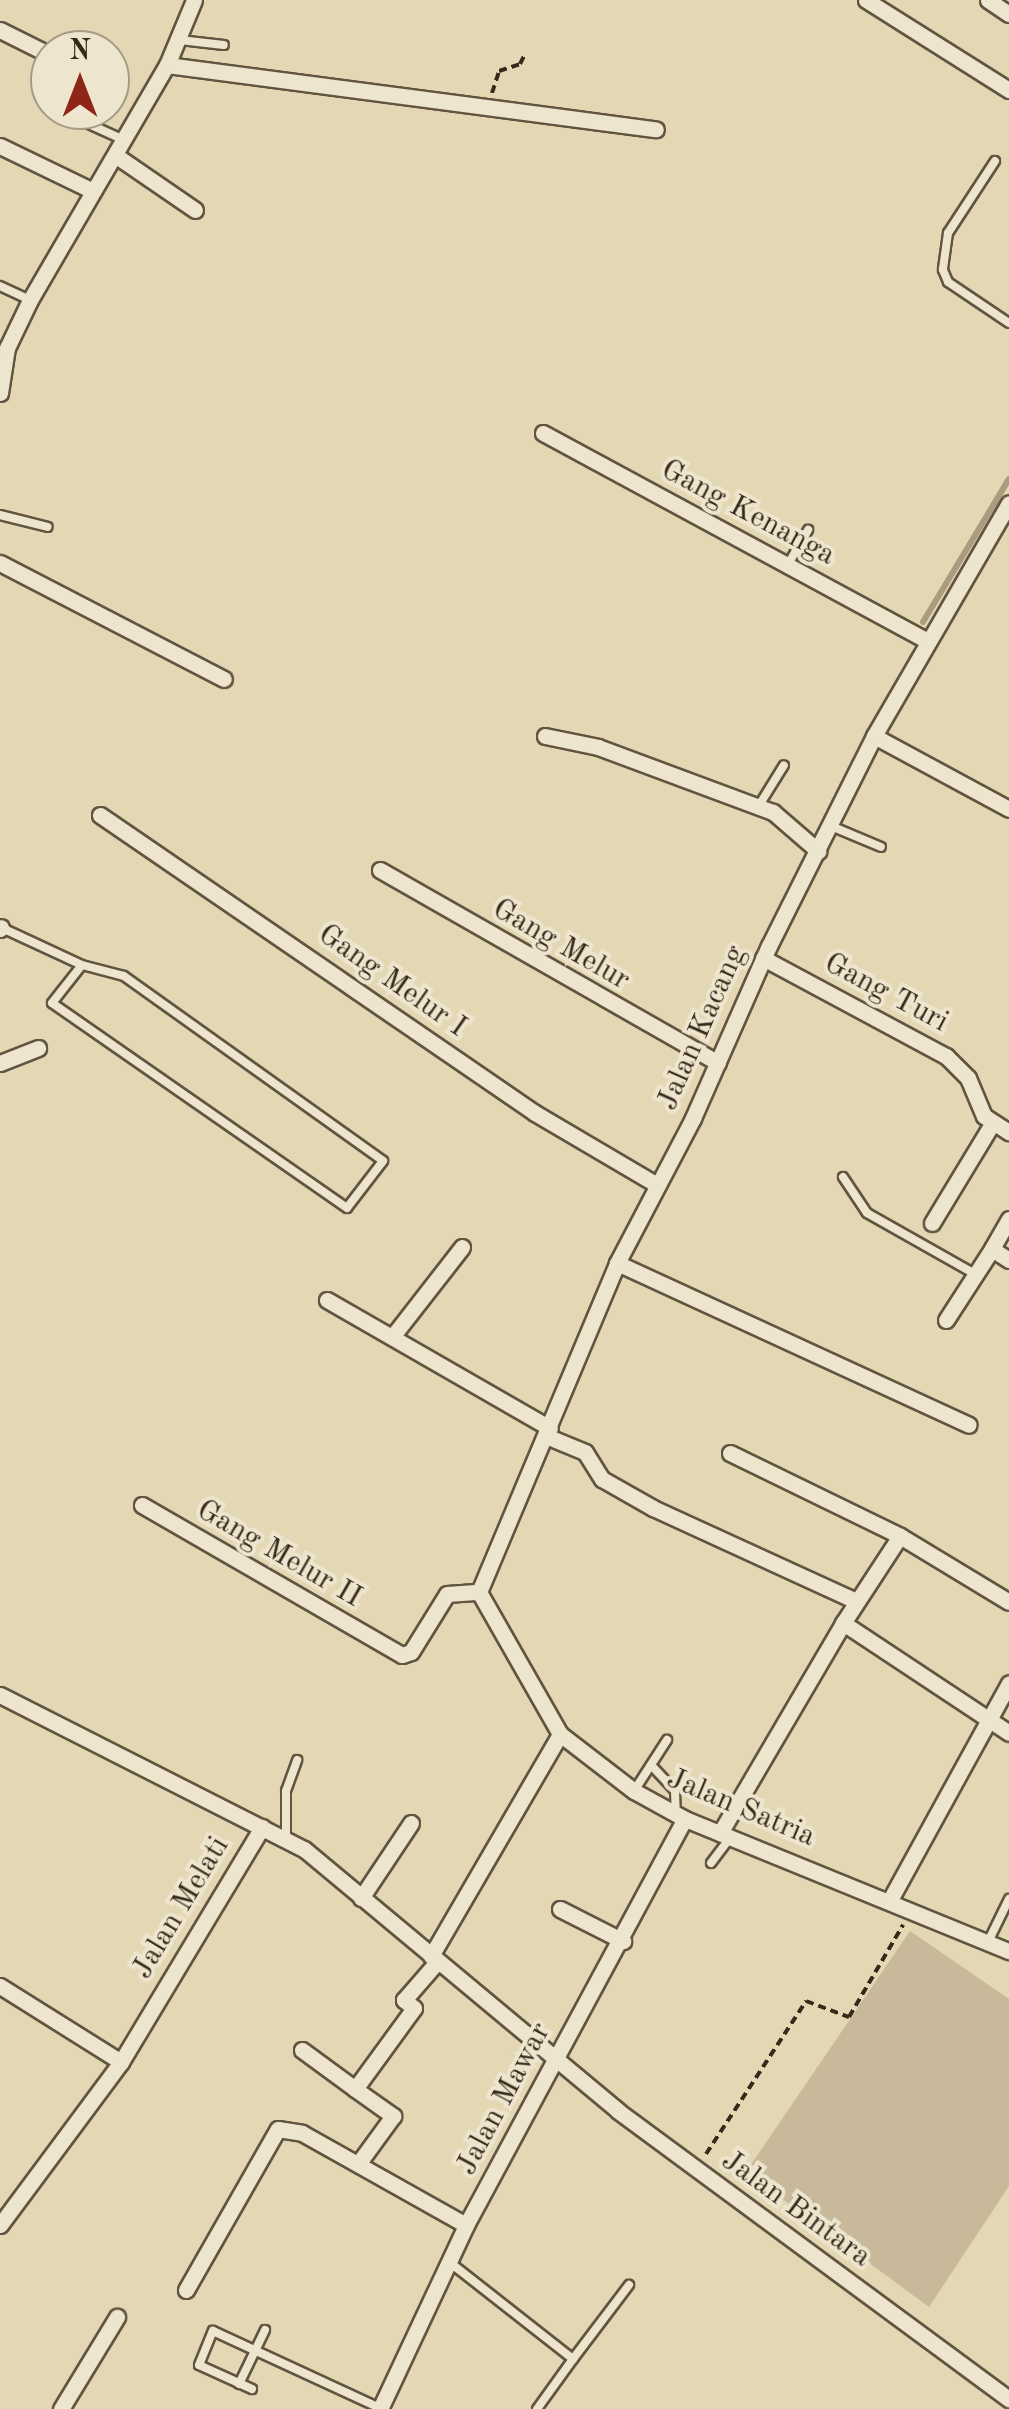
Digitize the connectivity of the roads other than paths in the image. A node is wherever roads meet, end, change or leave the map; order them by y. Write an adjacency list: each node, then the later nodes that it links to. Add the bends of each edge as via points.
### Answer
1 (194, 0): 6 (street)
2 (866, 0): 10 (street)
3 (988, 0): 4 (street)
4 (1009, 14)
5 (2, 35): 8 (street)
6 (180, 40): 7 (lane); 9 (street)
7 (224, 45)
8 (30, 47)
9 (167, 66): 11 (street); 13 (street)
10 (1009, 90)
11 (656, 129)
12 (102, 130): 13 (lane)
13 (124, 140): 15 (street)
14 (0, 146): 17 (street)
15 (115, 155): 17 (street); 18 (street)
16 (995, 161): 21 (lane, via 948,232 943,270 948,282)
17 (91, 190): 20 (street)
18 (195, 210)
19 (0, 286): 20 (lane)
20 (30, 300): 22 (street)
21 (1009, 323)
22 (4, 350): 23 (street)
23 (0, 393)
24 (543, 434): 31 (street, Gang Kenanga)
25 (1009, 503): 29 (street, Jalan Kacang)
26 (0, 514): 27 (lane)
27 (48, 527)
28 (808, 530): 31 (lane)
29 (1002, 532): 32 (street, Jalan Kacang)
30 (0, 563): 33 (street)
31 (787, 566): 32 (street, Gang Kenanga)
32 (927, 642): 35 (street, Jalan Kacang)
33 (224, 679)
34 (546, 736): 37 (street, via 598,747)
35 (874, 736): 38 (street); 40 (street, Jalan Kacang)
36 (784, 765): 37 (lane)
37 (758, 807): 42 (street, via 786,820)
38 (1009, 809)
39 (100, 814): 53 (street, Gang Melur I, via 535,1113)
40 (830, 826): 41 (lane); 42 (street, Jalan Kacang)
41 (881, 847)
42 (818, 852): 45 (street, Jalan Kacang)
43 (380, 870): 48 (street, Gang Melur)
44 (0, 928): 46 (lane)
45 (763, 958): 48 (street, Jalan Kacang); 50 (street, Gang Turi, via 946,1056 960,1067)
46 (82, 965): 46 (lane, via 124,976 383,1160 348,1208 52,1002)
47 (38, 1048): 49 (street)
48 (718, 1062): 53 (street, Jalan Kacang)
49 (0, 1063)
50 (992, 1124): 51 (street); 55 (street)
51 (1009, 1132)
52 (844, 1177): 60 (lane, via 867,1213)
53 (657, 1185): 59 (street, Jalan Kacang)
54 (1009, 1219): 57 (street)
55 (932, 1223)
56 (462, 1247): 63 (street)
57 (992, 1249): 58 (street); 60 (street)
58 (1009, 1260)
59 (617, 1263): 64 (street); 65 (street, Jalan Kacang)
60 (975, 1274): 62 (street)
61 (327, 1300): 63 (street)
62 (946, 1320)
63 (392, 1337): 65 (street)
64 (969, 1425)
65 (548, 1432): 69 (street, Jalan Kacang); 71 (street, via 585,1452 602,1479 653,1508)
66 (730, 1453): 68 (street)
67 (142, 1505): 69 (street, Gang Melur II, via 390,1650 411,1652 448,1594)
68 (900, 1536): 70 (street); 71 (street)
69 (479, 1592): 76 (street, Jalan Satria)
70 (1007, 1595)
71 (856, 1600): 72 (street)
72 (844, 1623): 75 (street); 85 (street)
73 (1009, 1683): 75 (street)
74 (0, 1695): 84 (street)
75 (988, 1718): 77 (street); 89 (street)
76 (560, 1734): 81 (street, Jalan Satria); 95 (street)
77 (1009, 1734)
78 (667, 1740): 80 (lane)
79 (297, 1760): 86 (lane, via 286,1791)
80 (652, 1765): 81 (lane); 82 (lane, via 676,1791)
81 (634, 1791): 82 (street, Jalan Satria)
82 (681, 1817): 85 (street, Jalan Satria); 92 (street, Jalan Mawar)
83 (411, 1823): 88 (street)
84 (262, 1826): 86 (street, Jalan Melati); 99 (street, Jalan Melati)
85 (725, 1835): 87 (lane); 89 (street, Jalan Satria)
86 (286, 1839): 88 (street, Jalan Melati)
87 (710, 1863)
88 (361, 1898): 95 (street, Jalan Melati)
89 (891, 1898): 93 (street, Jalan Satria)
90 (1009, 1899): 93 (lane)
91 (560, 1908): 92 (street)
92 (623, 1941): 98 (street, Jalan Mawar)
93 (988, 1942): 94 (street, Jalan Satria)
94 (1009, 1951)
95 (434, 1959): 98 (street, Jalan Melati); 100 (street, via 404,2000 414,2008)
96 (0, 1986): 99 (street)
97 (302, 2050): 100 (street)
98 (557, 2056): 103 (street, Jalan Mawar); 113 (street, Jalan Bintara, via 696,2172)
99 (121, 2062): 102 (street, Jalan Melati)
100 (355, 2089): 101 (street, via 393,2116)
101 (358, 2164): 103 (street); 106 (street, via 302,2133 278,2129)
102 (2, 2220)
103 (466, 2225): 104 (street, Jalan Mawar)
104 (448, 2262): 110 (lane); 114 (street, Jalan Mawar)
105 (629, 2285): 110 (lane)
106 (186, 2290)
107 (117, 2317): 115 (street)
108 (265, 2330): 109 (lane)
109 (256, 2351): 111 (lane); 111 (lane, via 213,2331 199,2366); 114 (lane)
110 (573, 2358): 116 (lane)
111 (239, 2384): 112 (lane)
112 (252, 2390)
113 (1009, 2399)
114 (380, 2408)
115 (62, 2409)
116 (537, 2409)

